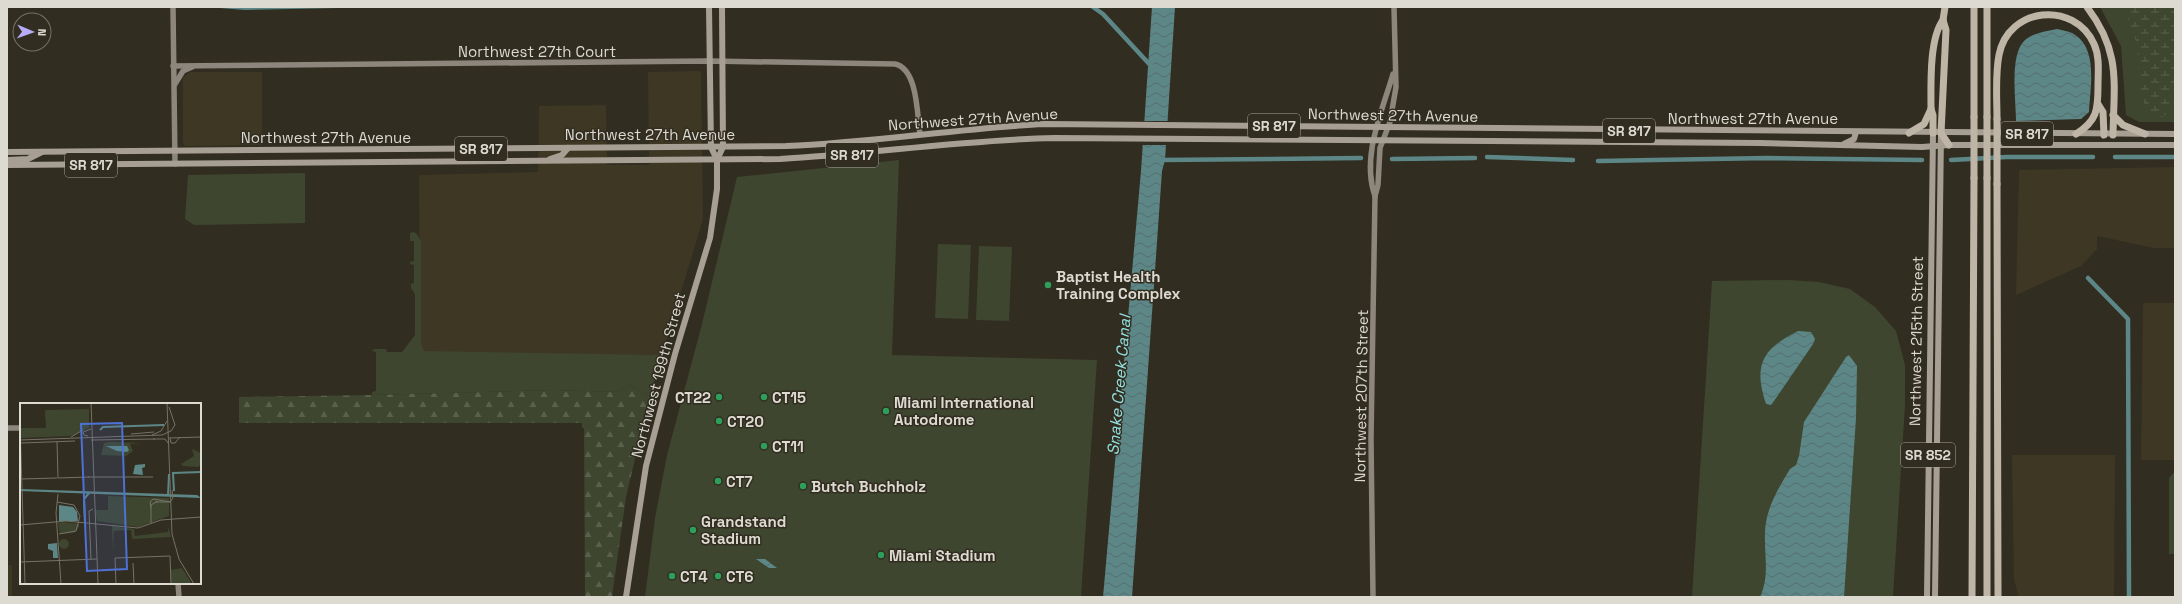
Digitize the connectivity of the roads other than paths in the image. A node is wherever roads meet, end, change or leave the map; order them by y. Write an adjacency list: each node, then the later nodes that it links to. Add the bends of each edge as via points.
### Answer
1 (173, 7): 13 (street)
2 (709, 7): 10 (main road, Northwest 199th Street)
3 (722, 7): 11 (main road, Northwest 199th Street)
4 (1394, 7): 14 (street, Northwest 207th Street)
5 (1945, 7): 9 (highway)
6 (1974, 7): 70 (highway, bridge)
7 (1987, 7): 71 (highway, bridge)
8 (2086, 7): 18 (highway, via 2102,30 2111,50)
9 (1943, 20): 17 (highway, via 1937,29); 27 (highway, via 1946,30)
10 (709, 62): 11 (street, Northwest 27th Court); 12 (street, Northwest 27th Court); 47 (main road, Northwest 199th Street)
11 (722, 62): 28 (street, Northwest 27th Court, via 900,65 907,70 913,82); 48 (main road, Northwest 199th Street)
12 (200, 65): 13 (street, Northwest 27th Court); 15 (street, via 183,71)
13 (174, 66): 15 (street)
14 (1394, 71): 20 (street, Northwest 207th Street); 21 (street, Northwest 207th Street, via 1394,98)
15 (174, 86): 50 (street)
16 (2098, 104): 29 (highway, via 2092,122); 32 (highway, via 2103,112); 72 (highway, bridge, via 2098,60 2090,38 2080,25 2069,18 2041,14 2014,26 2005,39 1997,68)
17 (1931, 109): 26 (highway, via 1923,125); 27 (highway)
18 (2114, 116): 30 (highway, via 2123,125); 33 (highway)
19 (986, 127): 20 (main road, Northwest 27th Avenue / SR 817, via 1045,124); 28 (main road, Northwest 27th Avenue / SR 817); 34 (main road)
20 (1378, 128): 21 (main road, Northwest 27th Avenue / SR 817); 35 (street, Northwest 207th Street)
21 (1387, 128): 22 (main road, Northwest 27th Avenue / SR 817); 36 (street, Northwest 207th Street)
22 (1480, 130): 23 (main road, Northwest 27th Avenue / SR 817); 37 (main road)
23 (1748, 131): 24 (main road, Northwest 27th Avenue / SR 817); 39 (main road)
24 (1772, 131): 25 (main road, Northwest 27th Avenue / SR 817); 39 (main road)
25 (1856, 132): 26 (main road, Northwest 27th Avenue / SR 817); 43 (main road, via 1850,142)
26 (1909, 133): 27 (main road, Northwest 27th Avenue / SR 817)
27 (1937, 133): 29 (main road, SR 817); 40 (main road, Northwest 215th Street / SR 852); 41 (highway); 44 (main road, Northwest 215th Street / SR 852)
28 (920, 134): 38 (main road, Northwest 27th Avenue / SR 817)
29 (2076, 134): 32 (main road, SR 817)
30 (2146, 134): 31 (main road, SR 817); 33 (main road, SR 817)
31 (2175, 134)
32 (2104, 135): 33 (main road, SR 817); 45 (main road)
33 (2113, 135): 46 (main road)
34 (986, 141): 35 (main road, Northwest 27th Avenue / SR 817, via 1047,138); 53 (main road, Northwest 27th Avenue / SR 817)
35 (1374, 141): 36 (main road, Northwest 27th Avenue / SR 817); 59 (street, Northwest 207th Street, via 1371,148 1371,184)
36 (1383, 141): 37 (main road, Northwest 27th Avenue / SR 817); 59 (street, Northwest 207th Street)
37 (1480, 141): 39 (main road, Northwest 27th Avenue / SR 817)
38 (852, 142): 48 (main road, Northwest 27th Avenue / SR 817); 53 (main road)
39 (1760, 143): 43 (main road, Northwest 27th Avenue / SR 817)
40 (1940, 145): 41 (main road, SR 817); 44 (main road, Northwest 27th Avenue / SR 817); 61 (main road, Northwest 215th Street / SR 852)
41 (1949, 145): 45 (main road, SR 817)
42 (2175, 145): 46 (main road, SR 817)
43 (1839, 146): 44 (main road, Northwest 27th Avenue / SR 817)
44 (1932, 146): 60 (main road, Northwest 215th Street / SR 852)
45 (2105, 146): 46 (main road, SR 817)
46 (2112, 146)
47 (711, 147): 48 (main road, Northwest 27th Avenue / SR 817); 49 (main road, Northwest 27th Avenue / SR 817); 55 (main road, Northwest 199th Street)
48 (723, 147): 55 (main road, Northwest 199th Street)
49 (568, 148): 50 (main road, Northwest 27th Avenue / SR 817); 56 (main road, via 562,155)
50 (174, 151): 52 (main road, Northwest 27th Avenue / SR 817); 57 (street)
51 (7, 152): 52 (main road, Northwest 27th Avenue / SR 817)
52 (42, 152): 54 (main road, via 28,159)
53 (853, 155): 55 (main road, Northwest 27th Avenue / SR 817)
54 (7, 160)
55 (717, 160): 56 (main road, Northwest 27th Avenue / SR 817); 66 (main road, Northwest 199th Street, via 710,238 675,354 646,466)
56 (545, 161): 57 (main road, Northwest 27th Avenue / SR 817)
57 (175, 164): 58 (main road, Northwest 27th Avenue / SR 817)
58 (7, 165)
59 (1375, 196): 67 (street, Northwest 207th Street, via 1371,439)
60 (1930, 313): 61 (main road); 68 (main road, Northwest 215th Street / SR 852)
61 (1938, 313): 69 (main road, Northwest 215th Street / SR 852)
62 (7, 428): 63 (street)
63 (20, 428)
64 (178, 584): 65 (street)
65 (179, 597)
66 (626, 597)
67 (1373, 597)
68 (1926, 597)
69 (1935, 597)
70 (1972, 597)
71 (1987, 597)
72 (1998, 597)

